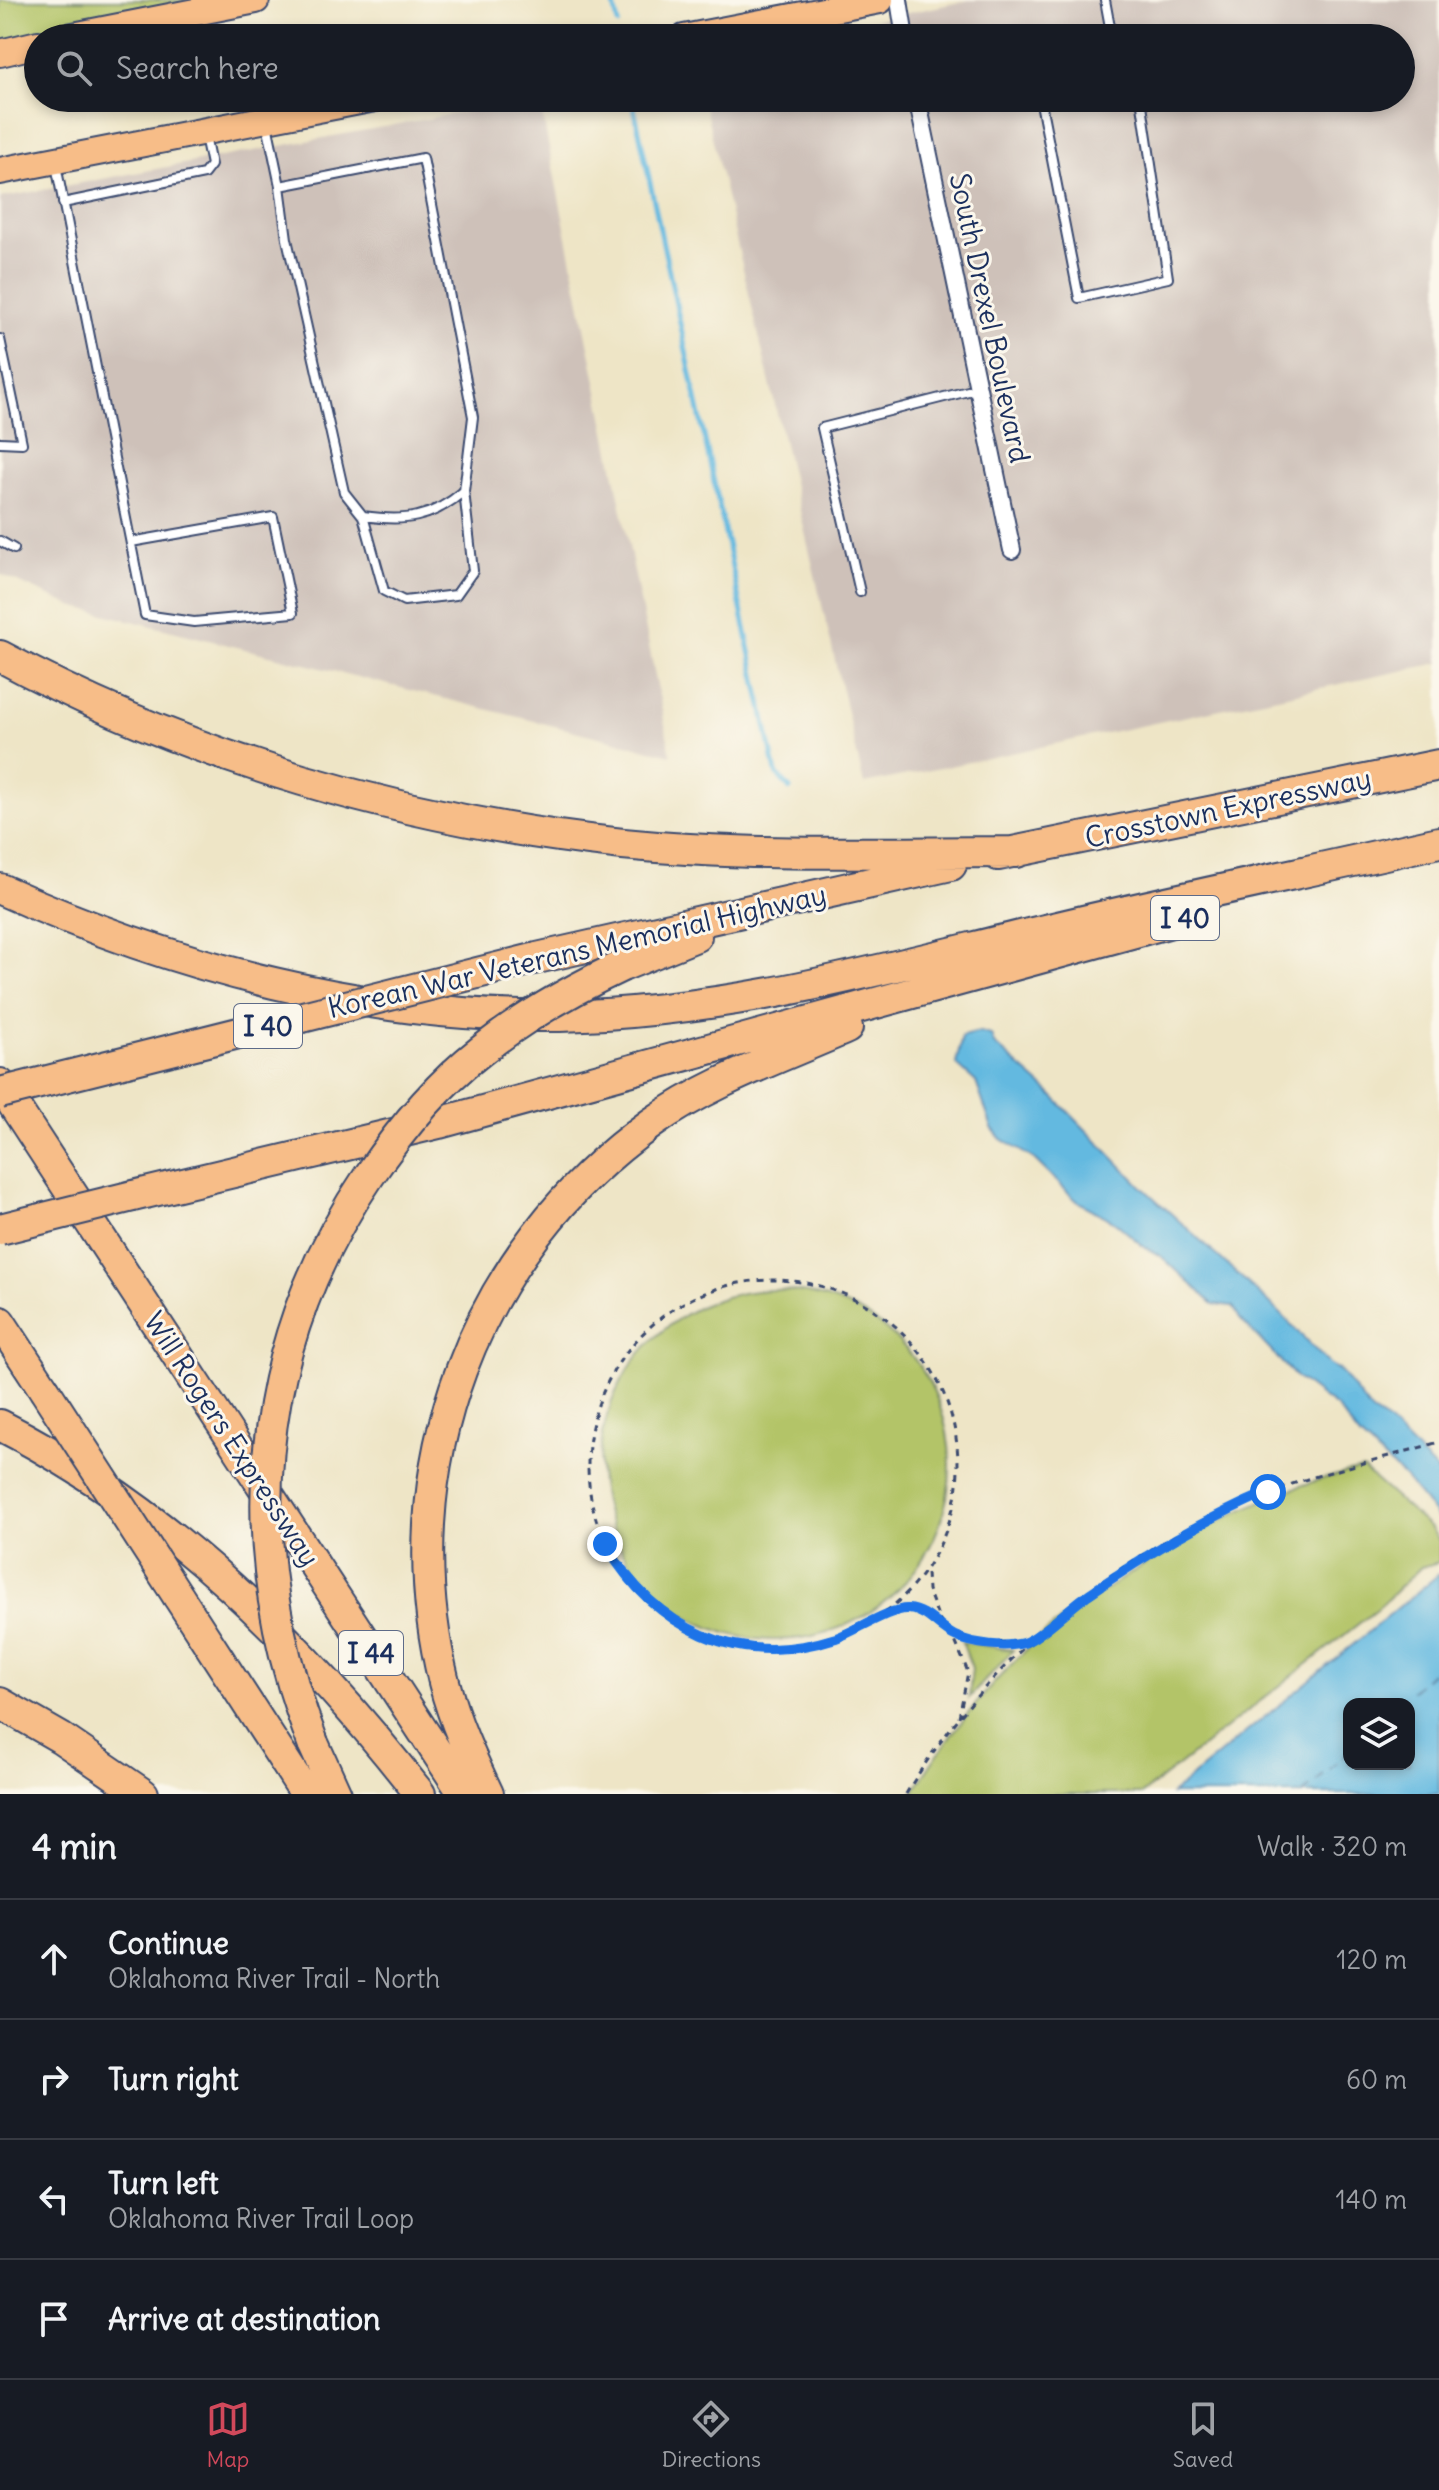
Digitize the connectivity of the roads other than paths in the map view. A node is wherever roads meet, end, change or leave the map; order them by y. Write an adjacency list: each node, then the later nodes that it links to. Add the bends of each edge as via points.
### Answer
1 (256, 0): 5 (main road)
2 (880, 0): 6 (main road)
3 (899, 0): 7 (street)
4 (1105, 0): 8 (lane)
5 (134, 24)
6 (805, 24)
7 (903, 24)
8 (1109, 24)
9 (24, 47): 10 (main road)
10 (0, 53)
11 (302, 112): 15 (main road)
12 (920, 112): 22 (street, South Drexel Boulevard)
13 (1043, 112): 14 (lane, via 1079,298 1168,278)
14 (1143, 112)
15 (266, 119): 16 (main road); 19 (lane)
16 (204, 131): 17 (main road); 20 (lane, via 211,165 204,174)
17 (55, 160): 18 (main road); 20 (lane)
18 (0, 171)
19 (280, 186): 24 (lane, via 423,158 473,417); 25 (lane, via 344,492)
20 (63, 203): 27 (lane)
21 (0, 339): 23 (lane, via 22,443)
22 (980, 388): 29 (street, South Drexel Boulevard); 30 (lane, via 822,428)
23 (0, 442)
24 (464, 491): 25 (lane, via 441,511 392,520); 25 (lane, via 473,571 456,595 404,601 384,591)
25 (363, 516)
26 (0, 541): 28 (lane)
27 (131, 542): 27 (lane, via 145,615 194,622 293,613 273,517)
28 (14, 549)
29 (1012, 550)
30 (860, 592)
31 (0, 656): 35 (highway, via 73,693 226,754 309,782 454,818 576,838 702,850)
32 (1439, 765): 35 (highway, Crosstown Expressway / I 40)
33 (1439, 842): 36 (highway, via 793,991 707,1005 559,1016 403,1005 270,981 126,940)
34 (1439, 850): 38 (highway, I 40)
35 (1017, 852): 37 (highway, Korean War Veterans Memorial Highway / I 40)
36 (0, 889)
37 (787, 900): 40 (highway, Korean War Veterans Memorial Highway / I 40, bridge); 47 (highway, bridge, via 622,966 556,1000 481,1051 393,1141 337,1225 296,1319 279,1378 269,1437 265,1517 280,1642)
38 (932, 990): 41 (highway, I 40, bridge, via 426,1126); 50 (highway, via 727,1080 652,1122 557,1207 484,1312 440,1433 428,1558 444,1684)
39 (0, 1084): 49 (highway, Will Rogers Expressway / I 44)
40 (0, 1093)
41 (0, 1229)
42 (0, 1322): 46 (highway, bridge)
43 (0, 1425): 48 (highway, via 137,1512 246,1598 332,1685)
44 (0, 1703): 45 (highway)
45 (143, 1794)
46 (306, 1794)
47 (336, 1794)
48 (420, 1794)
49 (464, 1794)
50 (488, 1794)

